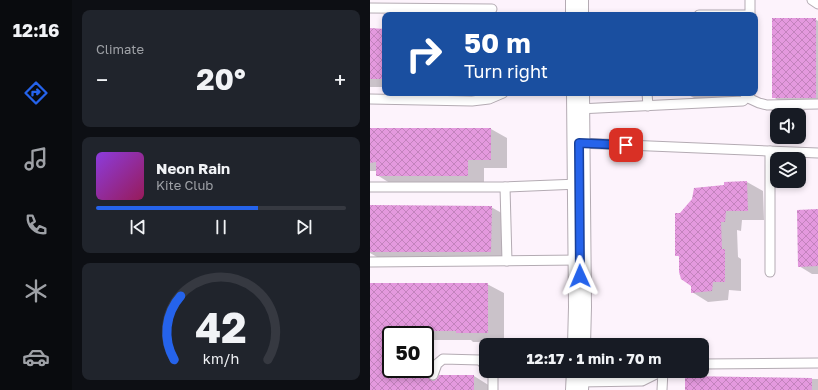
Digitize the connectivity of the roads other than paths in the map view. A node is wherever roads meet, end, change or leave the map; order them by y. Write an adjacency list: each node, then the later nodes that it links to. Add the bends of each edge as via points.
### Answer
1 (577, 0): 7 (main road)
2 (750, 0): 8 (lane)
3 (812, 0): 4 (lane)
4 (818, 4)
5 (370, 8): 6 (lane)
6 (492, 9)
7 (577, 12)
8 (750, 12)
9 (496, 96): 13 (lane, via 472,101)
10 (647, 96): 16 (lane)
11 (747, 96): 16 (lane, via 743,101)
12 (749, 96): 15 (lane, via 767,105)
13 (370, 99)
14 (578, 101): 16 (lane); 17 (main road)
15 (818, 104)
16 (648, 106)
17 (579, 143): 18 (lane); 20 (main road)
18 (770, 151): 19 (lane); 26 (lane)
19 (818, 153)
20 (579, 184): 22 (lane); 23 (main road)
21 (370, 187): 22 (lane)
22 (505, 187): 24 (lane)
23 (580, 260): 24 (lane); 27 (main road)
24 (507, 261): 25 (lane)
25 (370, 262)
26 (770, 272)
27 (579, 338)
28 (479, 360): 31 (lane, via 443,359 437,364)
29 (818, 363): 30 (lane)
30 (709, 364)
31 (434, 372)
32 (493, 378): 36 (lane)
33 (648, 378): 35 (lane, via 642,381)
34 (663, 378): 37 (lane)
35 (578, 381)
36 (493, 390)
37 (662, 390)

